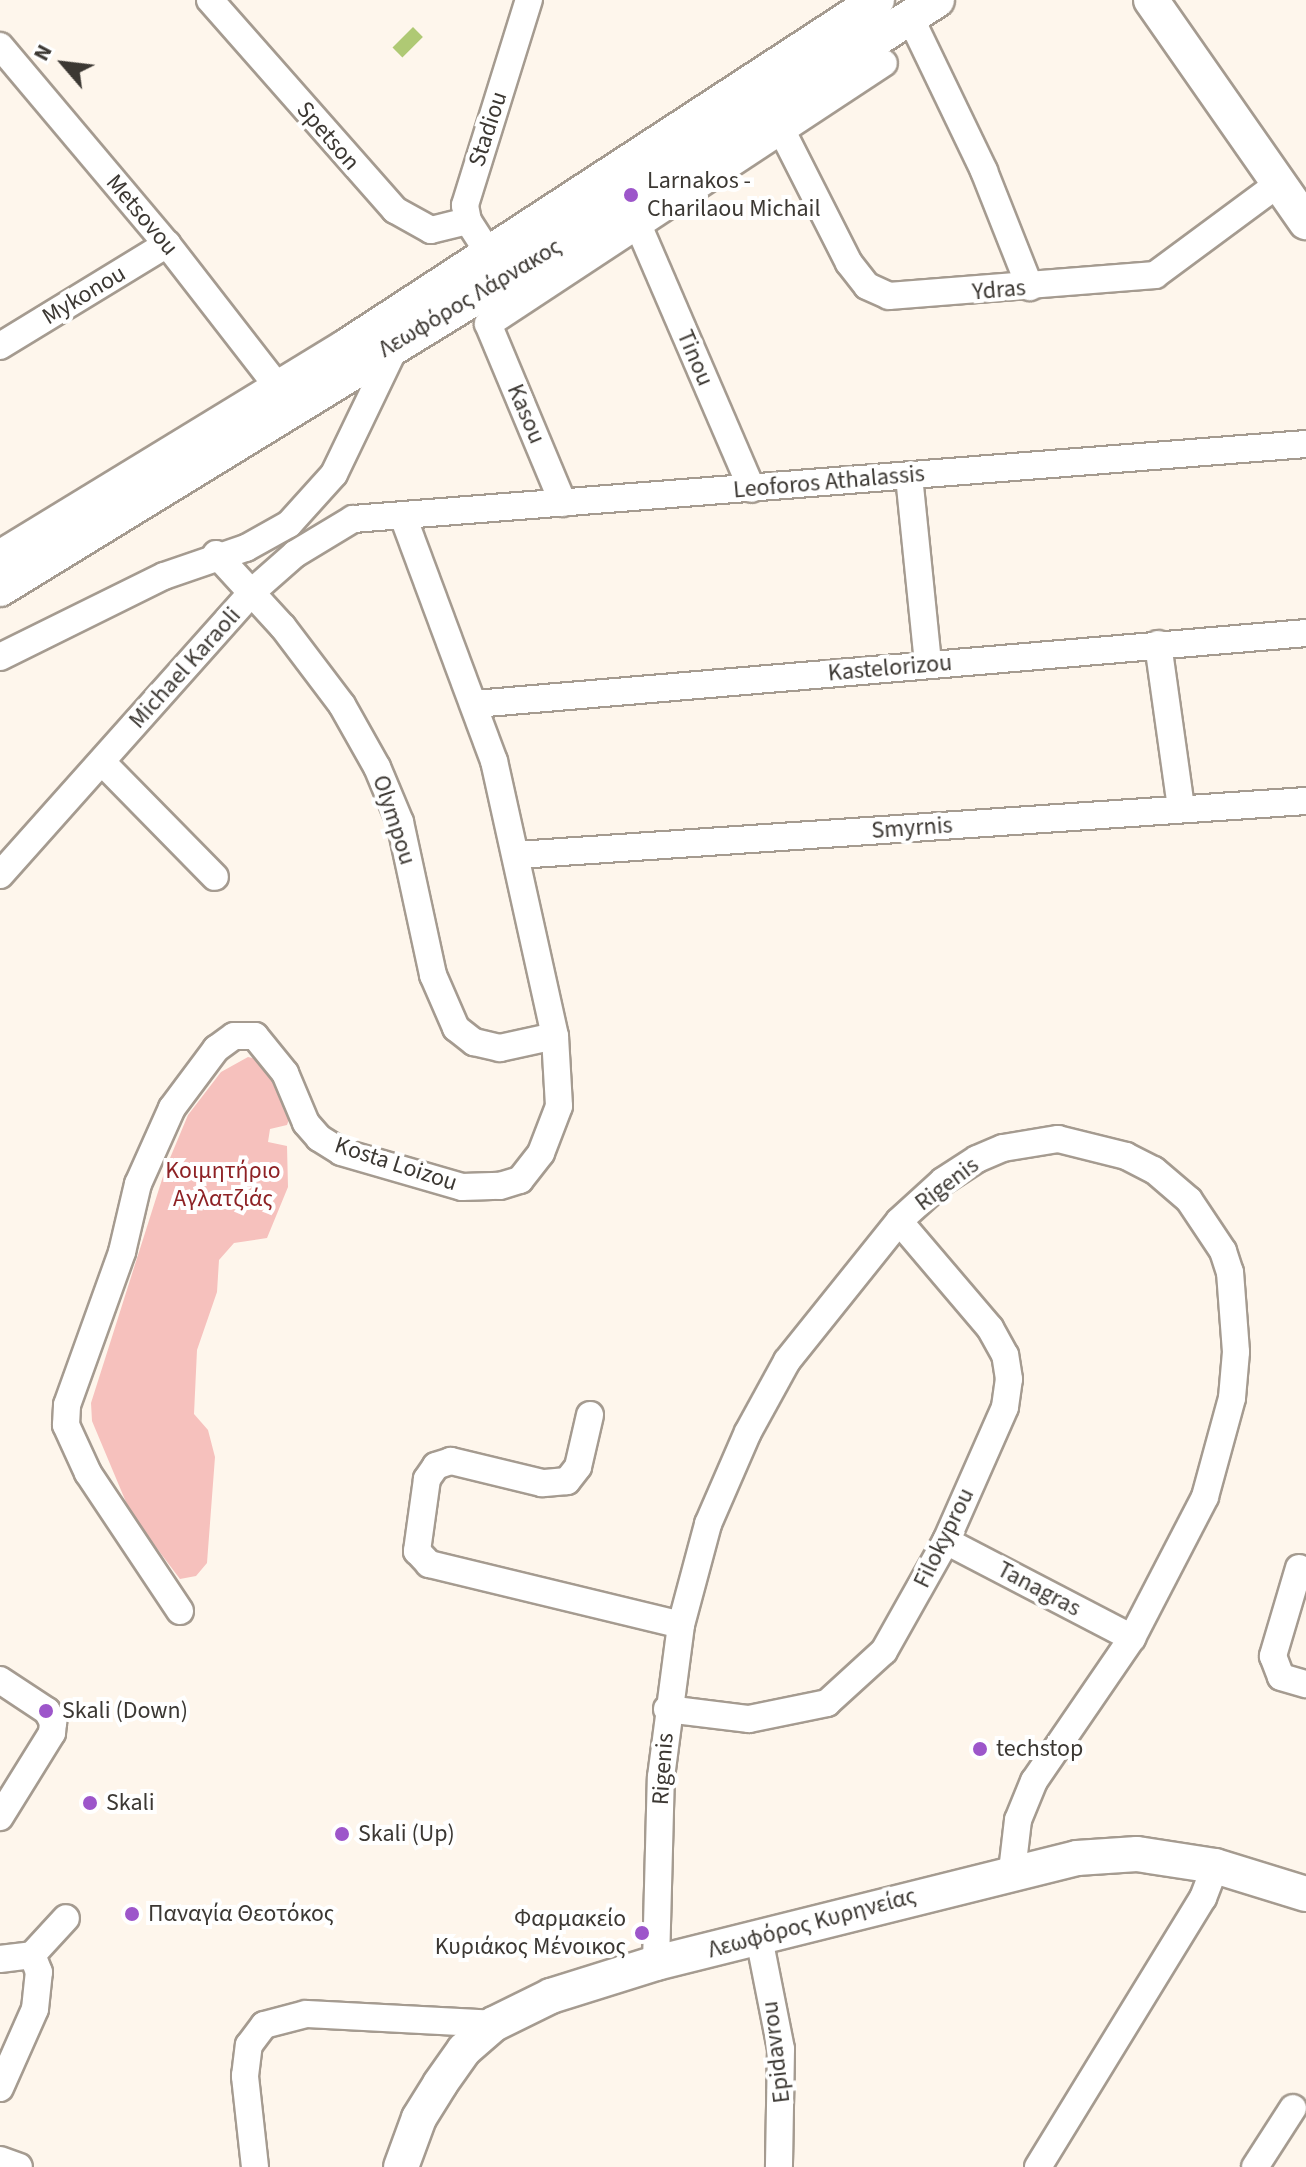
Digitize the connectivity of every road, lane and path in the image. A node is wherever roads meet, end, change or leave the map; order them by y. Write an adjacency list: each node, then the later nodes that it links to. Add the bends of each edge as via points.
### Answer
1 (210, 0): 10 (street, Spetson, via 395,210 431,230)
2 (529, 0): 10 (street, Stadiou, via 468,194)
3 (877, 0): 14 (main road, Λεωφόρος Λάρνακος)
4 (1151, 0): 9 (main road)
5 (924, 9): 15 (street); 16 (main road, Λεωφόρος Λάρνακος)
6 (0, 46): 13 (street, Metsovou)
7 (884, 63): 8 (street)
8 (783, 133): 12 (street); 15 (street, Ydras, via 849,263 877,292 904,297)
9 (1278, 184): 11 (main road); 15 (street, Ydras, via 1155,275)
10 (468, 221): 14 (street)
11 (1306, 222)
12 (639, 227): 22 (street, Tinou); 23 (street, Kasou, via 488,324)
13 (167, 244): 17 (street, Mykonou); 18 (street, Metsovou)
14 (490, 255): 18 (main road, Λεωφόρος Λάρνακος)
15 (1030, 287)
16 (398, 341): 20 (street); 28 (main road, Λεωφόρος Λάρνακος)
17 (1, 343)
18 (278, 387): 27 (main road, Λεωφόρος Λάρνακος)
19 (1306, 444): 21 (street, Leoforos Athalassis)
20 (334, 474): 25 (street, via 338,498); 26 (street, via 289,524 246,548)
21 (909, 476): 22 (street, Leoforos Athalassis); 33 (street)
22 (752, 489): 23 (street, Leoforos Athalassis)
23 (563, 503): 24 (street, Leoforos Athalassis)
24 (403, 516): 25 (street, Leoforos Athalassis); 34 (street, Kosta Loizou)
25 (353, 519): 29 (street, Michael Karaoli, via 304,547)
26 (216, 554): 29 (street, Olympou); 32 (street)
27 (0, 558)
28 (0, 589)
29 (253, 591): 35 (street, Michael Karaoli); 41 (street, Olympou, via 342,705 390,794 433,975 456,1028 474,1042 500,1048)
30 (1306, 633): 31 (street, Kastelorizou)
31 (1158, 644): 33 (street, Kastelorizou); 37 (street)
32 (0, 657)
33 (928, 664): 34 (street, Kastelorizou)
34 (475, 704): 38 (street, Kosta Loizou)
35 (102, 762): 39 (street, Michael Karaoli); 40 (street)
36 (1306, 801): 37 (street, Smyrnis)
37 (1181, 808): 38 (street, Smyrnis)
38 (518, 855): 41 (street, Kosta Loizou)
39 (0, 875)
40 (215, 877)
41 (555, 1036): 46 (street, Kosta Loizou, via 561,1081 552,1129 531,1169 500,1186 462,1187 341,1152 306,1123 285,1073 255,1036 234,1036 216,1049 172,1108 147,1159 122,1252 67,1405 66,1425 88,1473)
42 (899, 1221): 44 (street, Filokyprou, via 990,1328 1005,1355 1009,1379 1005,1407); 47 (street, Rigenis, via 787,1361 748,1432 708,1524); 48 (street, Rigenis, via 977,1159 1003,1148 1058,1139 1106,1147 1154,1170 1189,1200 1223,1251 1233,1291 1236,1352 1220,1454 1205,1497)
43 (590, 1415): 47 (street, via 578,1467 567,1481 542,1483 451,1461 436,1466 427,1479 417,1551 429,1564)
44 (946, 1541): 48 (street, Tanagras); 51 (street, Filokyprou, via 884,1651 827,1703 749,1719)
45 (1299, 1568): 50 (street, via 1273,1656 1281,1677)
46 (180, 1611)
47 (681, 1625): 51 (street, Rigenis)
48 (1132, 1638): 54 (street, Rigenis, via 1034,1781 1018,1820)
49 (0, 1680): 52 (street, via 47,1711 53,1722 48,1741)
50 (1306, 1684)
51 (667, 1709): 60 (street, Rigenis)
52 (0, 1817)
53 (1215, 1866): 54 (main road, Λεωφόρος Κυρηνείας, via 1137,1854 1077,1858); 55 (main road, Λεωφόρος Κυρηνείας); 69 (street, via 1203,1898)
54 (1012, 1871): 57 (main road, Λεωφόρος Κυρηνείας)
55 (1306, 1894)
56 (66, 1918): 58 (street)
57 (759, 1938): 60 (main road, Λεωφόρος Κυρηνείας); 68 (street, Epidavrou, via 781,2049)
58 (32, 1955): 59 (street); 62 (street, via 39,1972 35,2009)
59 (0, 1959)
60 (656, 1963): 61 (main road, Λεωφόρος Κυρηνείας, via 551,1996)
61 (494, 2024): 66 (street, via 306,2014 264,2025 249,2045 245,2076); 67 (main road, Λεωφόρος Κυρηνείας, via 464,2050 440,2084 419,2118)
62 (0, 2088)
63 (1293, 2108): 70 (street)
64 (0, 2160): 65 (street)
65 (19, 2167)
66 (255, 2167)
67 (401, 2167)
68 (779, 2167)
69 (1038, 2167)
70 (1255, 2167)

